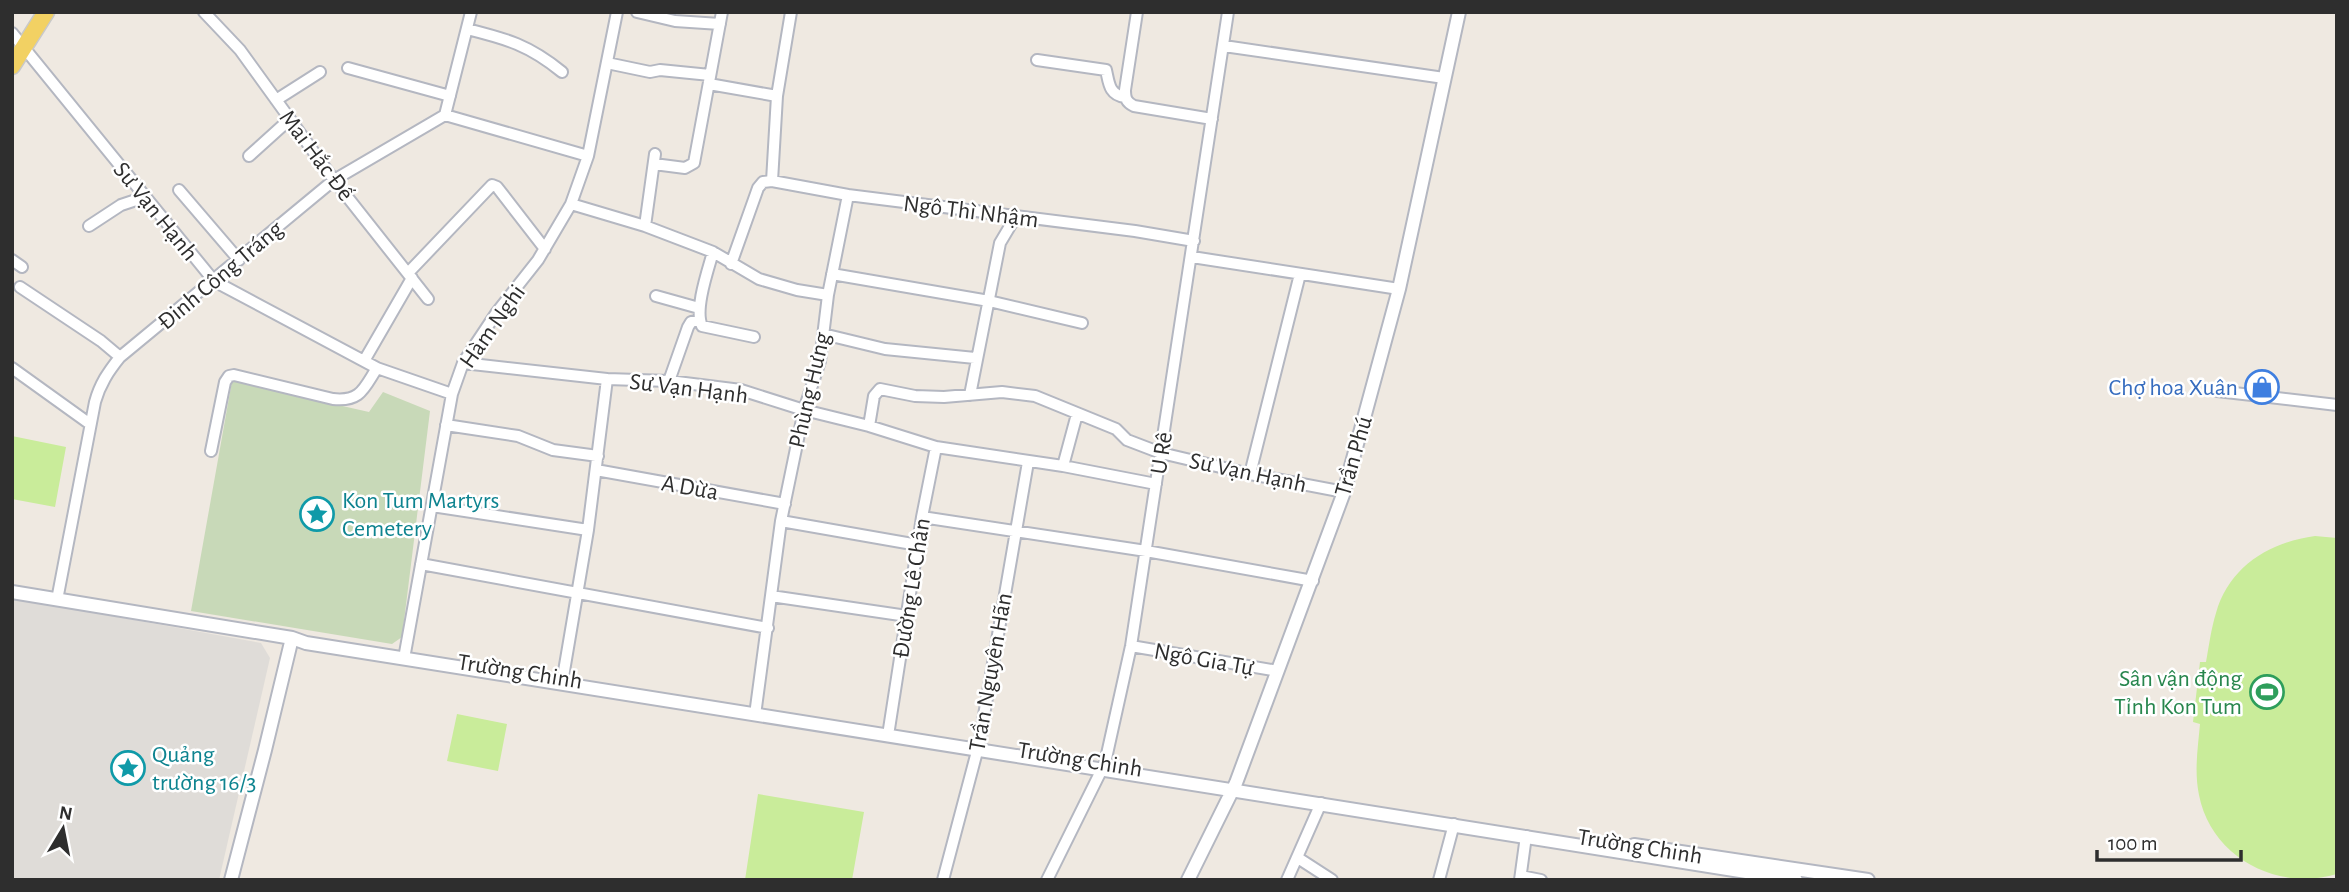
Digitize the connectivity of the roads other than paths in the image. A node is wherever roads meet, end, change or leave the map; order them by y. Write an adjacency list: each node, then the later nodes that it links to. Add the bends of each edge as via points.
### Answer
1 (34, 12): 14 (main road)
2 (47, 12): 14 (main road)
3 (204, 12): 27 (street, Mai Hắc Đế, via 240,50)
4 (471, 12): 13 (street)
5 (617, 12): 17 (street, Hàm Nghi)
6 (637, 12): 12 (street)
7 (722, 12): 12 (street)
8 (792, 12): 25 (street)
9 (1137, 12): 26 (street)
10 (1228, 12): 15 (street, U Rê)
11 (1458, 12): 22 (street, Trần Phú)
12 (720, 24): 23 (street)
13 (467, 29): 21 (street, via 523,45); 24 (street)
14 (16, 42): 18 (main road); 37 (street, Sư Vạn Hạnh)
15 (1224, 46): 22 (street); 30 (street, U Rê)
16 (1037, 60): 26 (street, via 1106,70 1111,90)
17 (607, 63): 23 (street); 32 (street, Hàm Nghi)
18 (12, 66)
19 (348, 68): 24 (street)
20 (320, 72): 27 (street)
21 (562, 72)
22 (1444, 78): 55 (street, Trần Phú)
23 (710, 79): 25 (street); 41 (street, via 691,166 654,159)
24 (450, 96): 28 (street)
25 (777, 96): 34 (street)
26 (1125, 97): 30 (street, via 1134,106)
27 (276, 100): 29 (street, Mai Hắc Đế)
28 (445, 116): 32 (street); 33 (street, Đinh Công Tráng)
29 (290, 119): 31 (street); 33 (street, Mai Hắc Đế)
30 (1212, 119): 42 (street, U Rê)
31 (249, 156)
32 (588, 156): 38 (street, Hàm Nghi)
33 (334, 180): 47 (street, Đinh Công Tráng); 52 (street, Mai Hắc Đế)
34 (772, 181): 36 (street, Ngô Thì Nhậm); 48 (street, via 758,188)
35 (179, 190): 47 (street)
36 (848, 195): 39 (street, Ngô Thì Nhậm); 50 (street)
37 (145, 197): 40 (street, via 121,205); 53 (street, Sư Vạn Hạnh)
38 (572, 204): 41 (street); 43 (street, Hàm Nghi)
39 (1016, 216): 42 (street, Ngô Thì Nhậm); 59 (street, via 1000,243)
40 (89, 226)
41 (645, 226): 44 (street)
42 (1194, 241): 45 (street, U Rê)
43 (545, 249): 52 (street, via 492,186); 68 (street, Hàm Nghi)
44 (712, 252): 48 (street); 60 (street)
45 (1192, 257): 51 (street); 84 (street, U Rê)
46 (12, 260): 49 (street)
47 (239, 260): 53 (street, Đinh Công Tráng)
48 (731, 264): 56 (street, via 758,279)
49 (22, 267)
50 (832, 274): 56 (street); 59 (street)
51 (1300, 274): 55 (street); 89 (street)
52 (410, 276): 58 (street, Mai Hắc Đế); 67 (street)
53 (214, 281): 65 (street, Đinh Công Tráng); 67 (street, Sư Vạn Hạnh)
54 (20, 287): 65 (street)
55 (1399, 289): 91 (street, Trần Phú)
56 (828, 295): 63 (street, Phùng Hưng)
57 (656, 296): 60 (street)
58 (428, 299)
59 (989, 301): 62 (street); 66 (street)
60 (699, 308): 61 (street)
61 (699, 320): 64 (street, via 702,326); 72 (street, via 688,327)
62 (1082, 323)
63 (823, 334): 66 (street, via 885,349); 77 (street, Phùng Hưng, via 820,361)
64 (754, 338)
65 (120, 357): 79 (street, Đinh Công Tráng, via 99,387)
66 (975, 358): 75 (street)
67 (364, 361): 70 (street, Sư Vạn Hạnh)
68 (463, 363): 71 (street, Sư Vạn Hạnh); 74 (street, Hàm Nghi)
69 (12, 368): 79 (street)
70 (377, 368): 74 (street, Sư Vạn Hạnh); 83 (street, via 359,396 348,400 229,376)
71 (607, 379): 72 (street, Sư Vạn Hạnh); 85 (street)
72 (669, 381): 77 (street, Sư Vạn Hạnh, via 740,390)
73 (2217, 391): 76 (street)
74 (452, 394): 80 (street, Hàm Nghi)
75 (970, 395): 78 (street, Sư Vạn Hạnh, via 1035,396); 81 (street, Sư Vạn Hạnh, via 915,396 880,389 874,396)
76 (2337, 405)
77 (804, 410): 81 (street, Sư Vạn Hạnh); 92 (street, Phùng Hưng)
78 (1077, 414): 84 (street, Sư Vạn Hạnh); 87 (street)
79 (90, 424): 105 (street, Đinh Công Tráng)
80 (446, 425): 85 (street); 93 (street, Hàm Nghi)
81 (869, 426): 82 (street, Sư Vạn Hạnh)
82 (936, 447): 86 (street, Sư Vạn Hạnh); 94 (street, Đường Lê Chân)
83 (211, 451)
84 (1161, 453): 89 (street, Sư Vạn Hạnh); 90 (street, U Rê)
85 (598, 456): 88 (street)
86 (1028, 462): 87 (street, Sư Vạn Hạnh); 97 (street, Trần Nguyên Hãn)
87 (1063, 466): 90 (street, Sư Vạn Hạnh)
88 (596, 470): 92 (street, A Dừa); 96 (street)
89 (1250, 474): 91 (street, Sư Vạn Hạnh)
90 (1156, 484): 99 (street, U Rê)
91 (1344, 492): 101 (street, Trần Phú)
92 (785, 504): 95 (street, Phùng Hưng)
93 (432, 506): 96 (street); 100 (street, Hàm Nghi)
94 (922, 517): 97 (street); 98 (street, Đường Lê Chân)
95 (781, 521): 98 (street); 104 (street, Phùng Hưng)
96 (587, 530): 103 (street)
97 (1015, 531): 99 (street); 115 (street, Trần Nguyên Hãn)
98 (918, 545): 106 (street, Đường Lê Chân)
99 (1146, 551): 101 (street); 109 (street, U Rê)
100 (421, 564): 103 (street); 110 (street, Hàm Nghi)
101 (1312, 581): 111 (street, Trần Phú)
102 (12, 592): 105 (street, Trường Chinh)
103 (578, 593): 107 (street); 112 (street)
104 (771, 596): 106 (street); 107 (street, Phùng Hưng)
105 (57, 600): 108 (street, Trường Chinh)
106 (907, 616): 114 (street, Đường Lê Chân)
107 (768, 628): 113 (street, Phùng Hưng)
108 (292, 638): 110 (street, Trường Chinh, via 307,636); 113 (street, Trường Chinh); 124 (street)
109 (1131, 646): 111 (street, Ngô Gia Tự); 116 (street, U Rê)
110 (405, 653): 112 (street, Trường Chinh)
111 (1278, 671): 117 (street, Trần Phú)
112 (563, 677): 113 (street, Trường Chinh)
113 (755, 712): 114 (street, Trường Chinh); 115 (street, Trường Chinh)
114 (889, 729): 115 (street, Trường Chinh)
115 (978, 747): 116 (street, Trường Chinh); 125 (street, Trần Nguyên Hãn)
116 (1104, 766): 117 (street, Trường Chinh); 126 (street, U Rê)
117 (1234, 786): 118 (street, Trường Chinh); 122 (street, Trường Chinh); 127 (street, Trần Phú)
118 (1321, 803): 119 (street, Trường Chinh); 121 (street)
119 (1454, 824): 120 (street, Trường Chinh); 130 (street)
120 (1527, 836): 122 (street, Trường Chinh); 123 (street)
121 (1298, 858): 128 (street); 129 (street)
122 (1794, 877): 132 (street, Trường Chinh)
123 (1520, 878): 131 (street)
124 (231, 880)
125 (943, 880)
126 (1047, 880)
127 (1188, 880)
128 (1287, 880)
129 (1332, 880)
130 (1439, 880)
131 (1541, 880)
132 (1868, 880)

